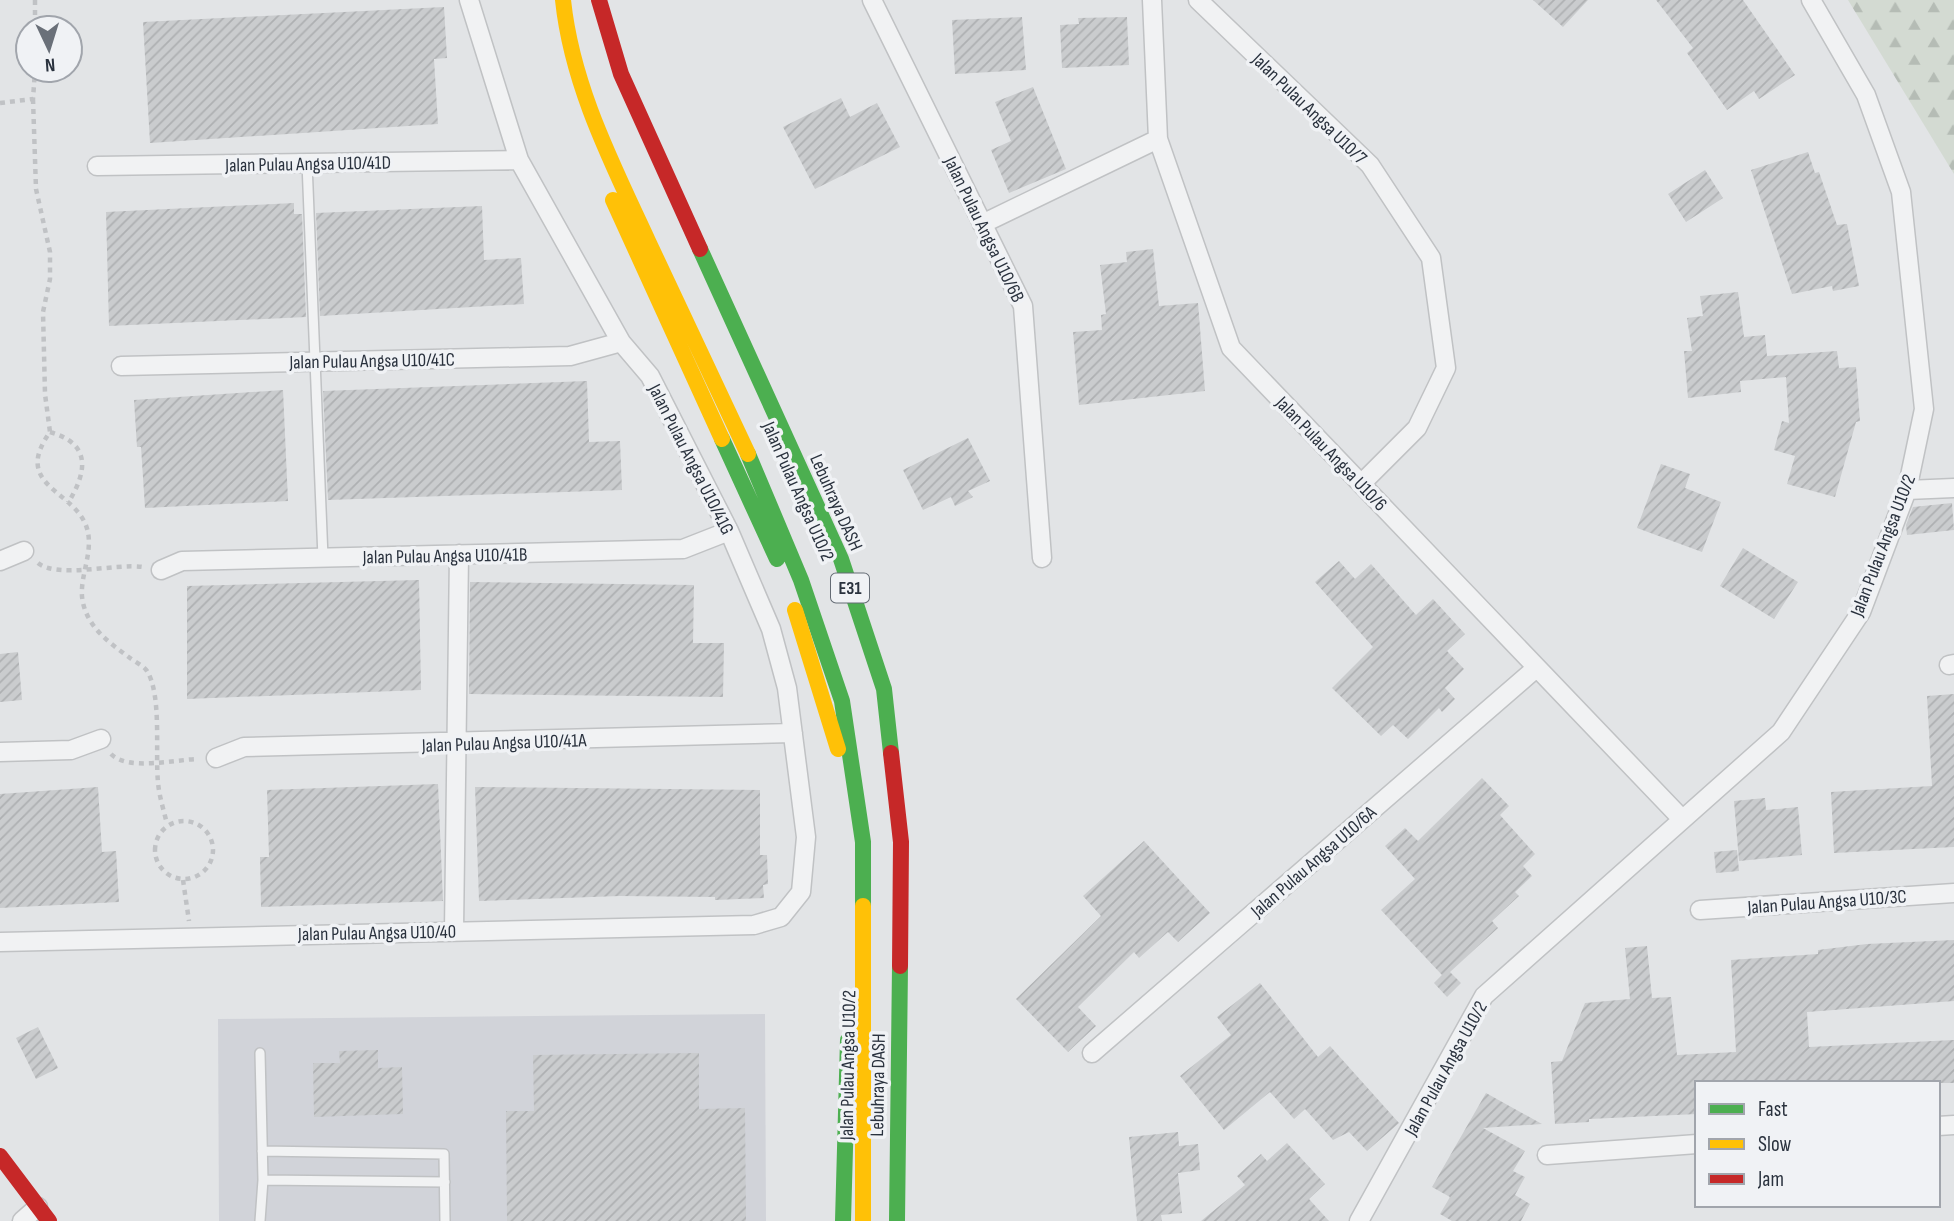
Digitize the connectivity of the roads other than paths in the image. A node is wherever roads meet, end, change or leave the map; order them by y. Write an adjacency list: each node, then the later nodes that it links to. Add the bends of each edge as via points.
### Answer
1 (469, 0): 11 (street, Jalan Pulau Angsa U10/41G)
2 (549, 0): 53 (main road, Jalan Pulau Angsa U10/2, via 572,101 631,243 785,576 840,754 852,886)
3 (563, 0): 54 (main road, Lebuhraya DASH / E31, via 567,38 593,117 640,228 762,484 842,701 863,842)
4 (589, 0): 55 (main road, Jalan Pulau Angsa U10/2, via 614,80 825,546 874,689 887,799 891,1038)
5 (599, 0): 56 (main road, Lebuhraya DASH / E31, via 621,74 841,559 884,689 901,842)
6 (872, 0): 14 (street, Jalan Pulau Angsa U10/6B)
7 (1152, 0): 10 (street, Jalan Pulau Angsa U10/6)
8 (1198, 0): 18 (street, Jalan Pulau Angsa U10/7, via 1370,165 1431,258 1446,368 1417,428)
9 (1811, 0): 20 (street, Jalan Pulau Angsa U10/2, via 1866,95 1901,192 1924,409)
10 (1158, 139): 14 (street); 18 (street, Jalan Pulau Angsa U10/6, via 1231,348)
11 (519, 160): 12 (street, Jalan Pulau Angsa U10/41D); 15 (street, Jalan Pulau Angsa U10/41G)
12 (307, 163): 13 (street, Jalan Pulau Angsa U10/41D); 16 (lane)
13 (97, 166)
14 (982, 223): 25 (street, Jalan Pulau Angsa U10/6B, via 1023,306)
15 (621, 342): 16 (street, Jalan Pulau Angsa U10/41C, via 570,356); 21 (street, Jalan Pulau Angsa U10/41G, via 650,376)
16 (315, 362): 17 (street, Jalan Pulau Angsa U10/41C); 24 (lane)
17 (121, 366)
18 (1362, 483): 28 (street, Jalan Pulau Angsa U10/6)
19 (1954, 488): 20 (street)
20 (1907, 490): 34 (street, Jalan Pulau Angsa U10/2, via 1861,612 1781,732)
21 (729, 531): 23 (street, Jalan Pulau Angsa U10/41B, via 683,549); 29 (street, Jalan Pulau Angsa U10/41G, via 771,629)
22 (24, 551): 26 (street)
23 (458, 554): 24 (street, Jalan Pulau Angsa U10/41B); 31 (street)
24 (323, 558): 27 (street, Jalan Pulau Angsa U10/41B, via 182,561)
25 (1042, 558)
26 (0, 561)
27 (161, 570)
28 (1535, 668): 34 (street, Jalan Pulau Angsa U10/6); 41 (street, Jalan Pulau Angsa U10/6A)
29 (793, 733): 31 (street, Jalan Pulau Angsa U10/41A); 37 (street, Jalan Pulau Angsa U10/41G, via 806,838 801,892 781,917)
30 (101, 739): 32 (street, via 71,750)
31 (456, 743): 33 (street, Jalan Pulau Angsa U10/41A, via 244,747); 38 (street)
32 (0, 752)
33 (216, 758)
34 (1681, 818): 49 (street, Jalan Pulau Angsa U10/2, via 1485,996)
35 (1954, 892): 36 (street, Jalan Pulau Angsa U10/3C)
36 (1700, 910)
37 (754, 925): 38 (street, Jalan Pulau Angsa U10/40)
38 (454, 930): 39 (street, Jalan Pulau Angsa U10/40)
39 (0, 943)
40 (260, 1053): 43 (lane)
41 (1091, 1053)
42 (1695, 1144): 45 (street)
43 (262, 1151): 46 (lane); 47 (lane, via 444,1154)
44 (0, 1156): 48 (main road)
45 (1547, 1156)
46 (263, 1180): 47 (lane); 51 (lane)
47 (445, 1182): 52 (lane)
48 (44, 1214): 50 (street)
49 (1364, 1219)
50 (22, 1221)
51 (260, 1221)
52 (445, 1221)
53 (844, 1221)
54 (863, 1221)
55 (886, 1221)
56 (897, 1221)

